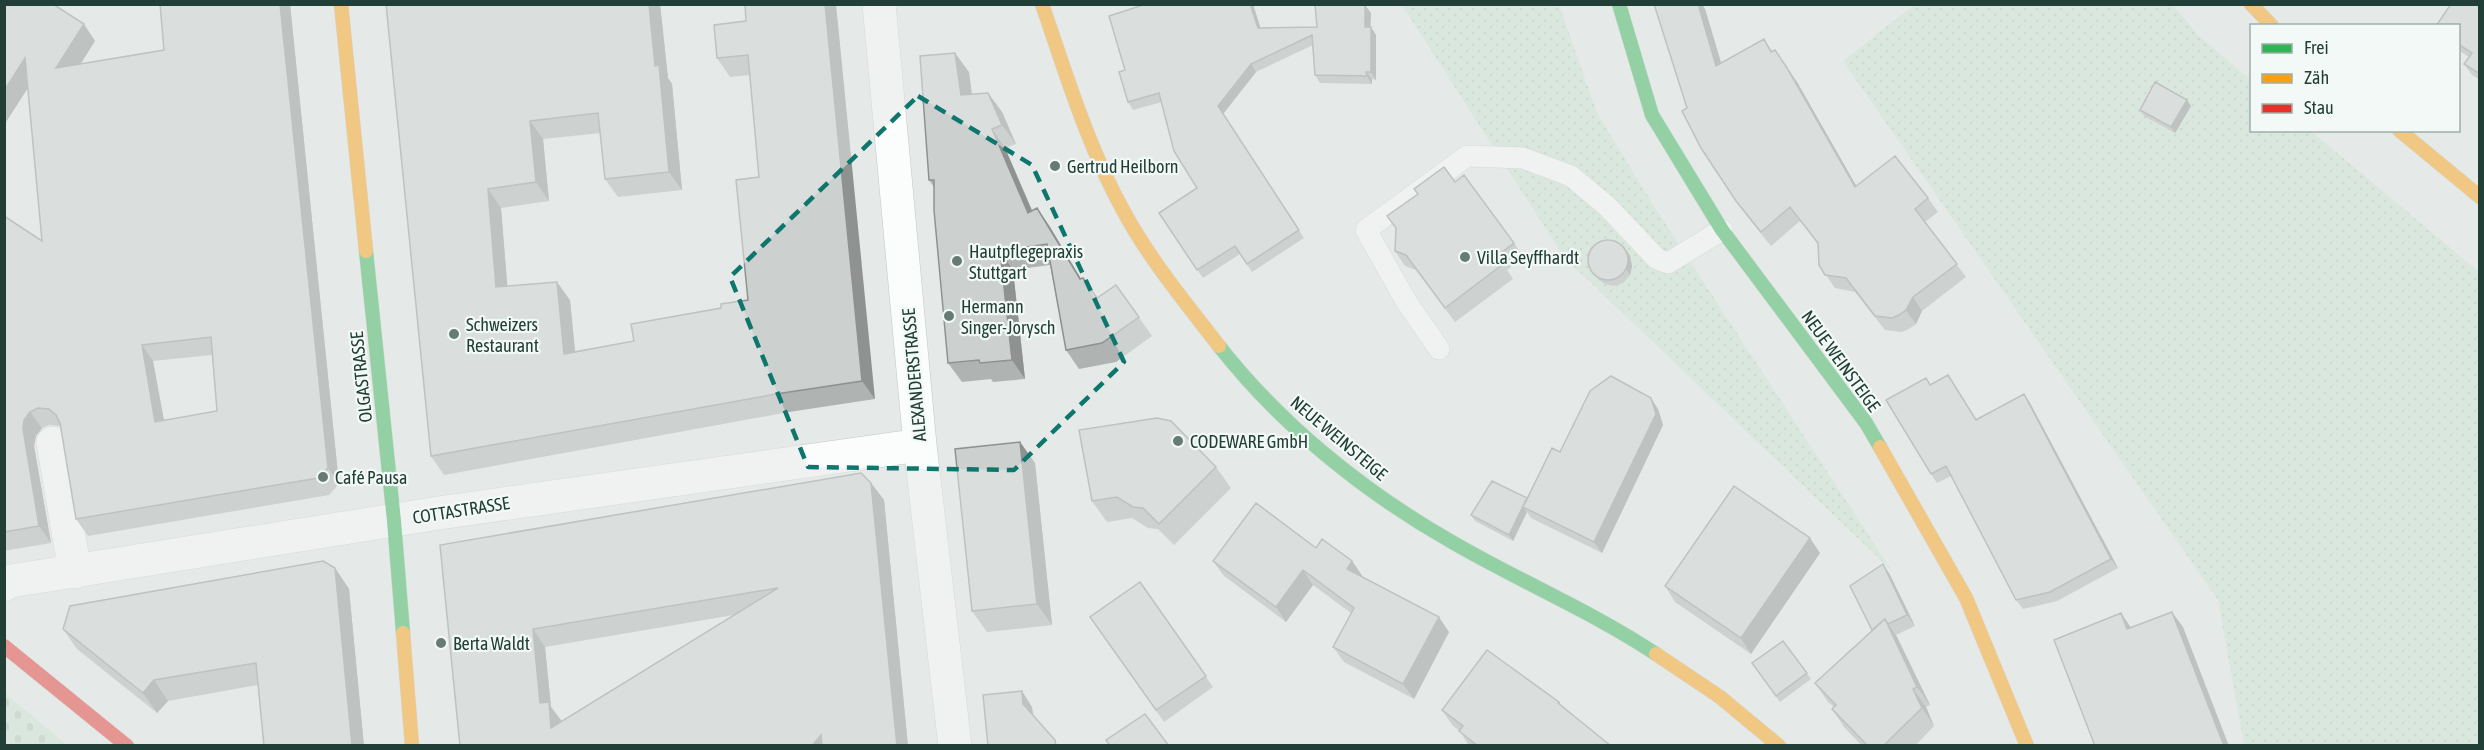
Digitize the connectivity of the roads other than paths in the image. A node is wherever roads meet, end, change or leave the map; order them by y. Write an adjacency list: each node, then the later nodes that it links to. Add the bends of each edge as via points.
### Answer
1 (341, 4): 13 (street, OLGASTRASSE)
2 (879, 4): 12 (street, ALEXANDERSTRASSE)
3 (1042, 4): 20 (street, NEUE WEINSTEIGE, via 1089,139 1124,213 1165,276 1242,375 1319,450 1384,499 1451,542 1590,614 1653,652 1720,697)
4 (1619, 4): 9 (street, NEUE WEINSTEIGE, via 1652,115)
5 (2251, 4): 6 (street)
6 (2270, 24)
7 (2401, 132): 8 (street)
8 (2480, 197)
9 (1722, 230): 10 (lane, via 1668,263 1657,259 1607,206 1571,176 1523,158 1467,156 1366,230 1406,301); 21 (street, NEUE WEINSTEIGE, via 1866,423 1966,598)
10 (1439, 349)
11 (52, 443): 14 (street)
12 (920, 445): 13 (street, COTTASTRASSE); 19 (street, ALEXANDERSTRASSE)
13 (394, 521): 14 (street, COTTASTRASSE); 18 (street, OLGASTRASSE)
14 (75, 572): 15 (street, COTTASTRASSE)
15 (4, 585)
16 (4, 646): 17 (street)
17 (128, 746)
18 (412, 746)
19 (956, 746)
20 (1779, 746)
21 (2027, 746)

